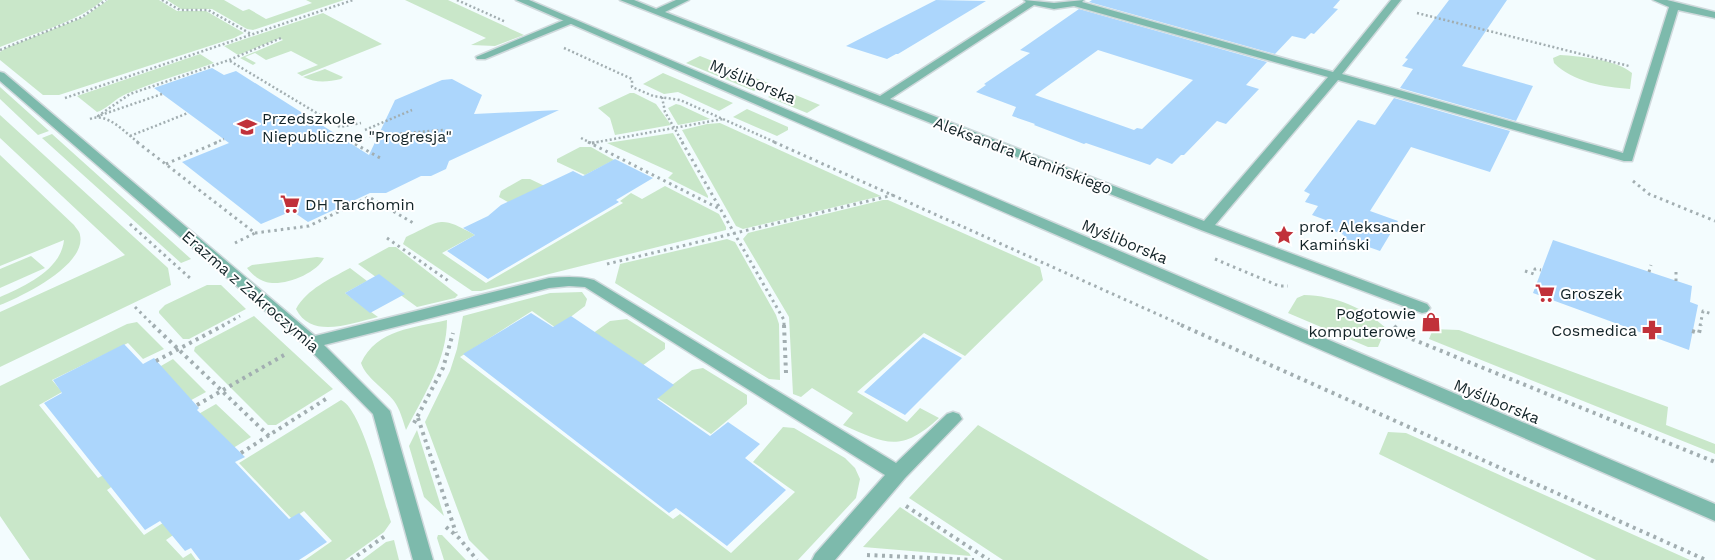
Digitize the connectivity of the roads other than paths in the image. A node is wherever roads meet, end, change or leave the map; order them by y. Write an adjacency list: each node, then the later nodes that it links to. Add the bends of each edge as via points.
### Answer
1 (522, 0): 11 (street, Myśliborska)
2 (625, 0): 9 (street, Aleksandra Kamińskiego)
3 (684, 0): 9 (street)
4 (1658, 0): 8 (street)
5 (1031, 1): 6 (street, via 1055,6); 15 (street)
6 (1077, 1): 14 (street)
7 (1393, 3): 14 (street)
8 (1674, 6): 10 (street); 14 (street, via 1628,158)
9 (657, 12): 15 (street, Aleksandra Kamińskiego)
10 (1715, 15)
11 (569, 21): 12 (street); 21 (street, Myśliborska)
12 (481, 57)
13 (0, 75): 18 (street, Erazma z Zakroczymia)
14 (1336, 75): 16 (street)
15 (881, 100): 16 (street, Aleksandra Kamińskiego)
16 (1206, 227): 17 (street, Aleksandra Kamińskiego)
17 (1422, 308)
18 (312, 342): 20 (street, via 549,284 589,283); 23 (street, Erazma z Zakroczymia, via 381,411)
19 (953, 419): 20 (street)
20 (898, 473): 22 (street)
21 (1715, 513)
22 (826, 556)
23 (423, 560)

